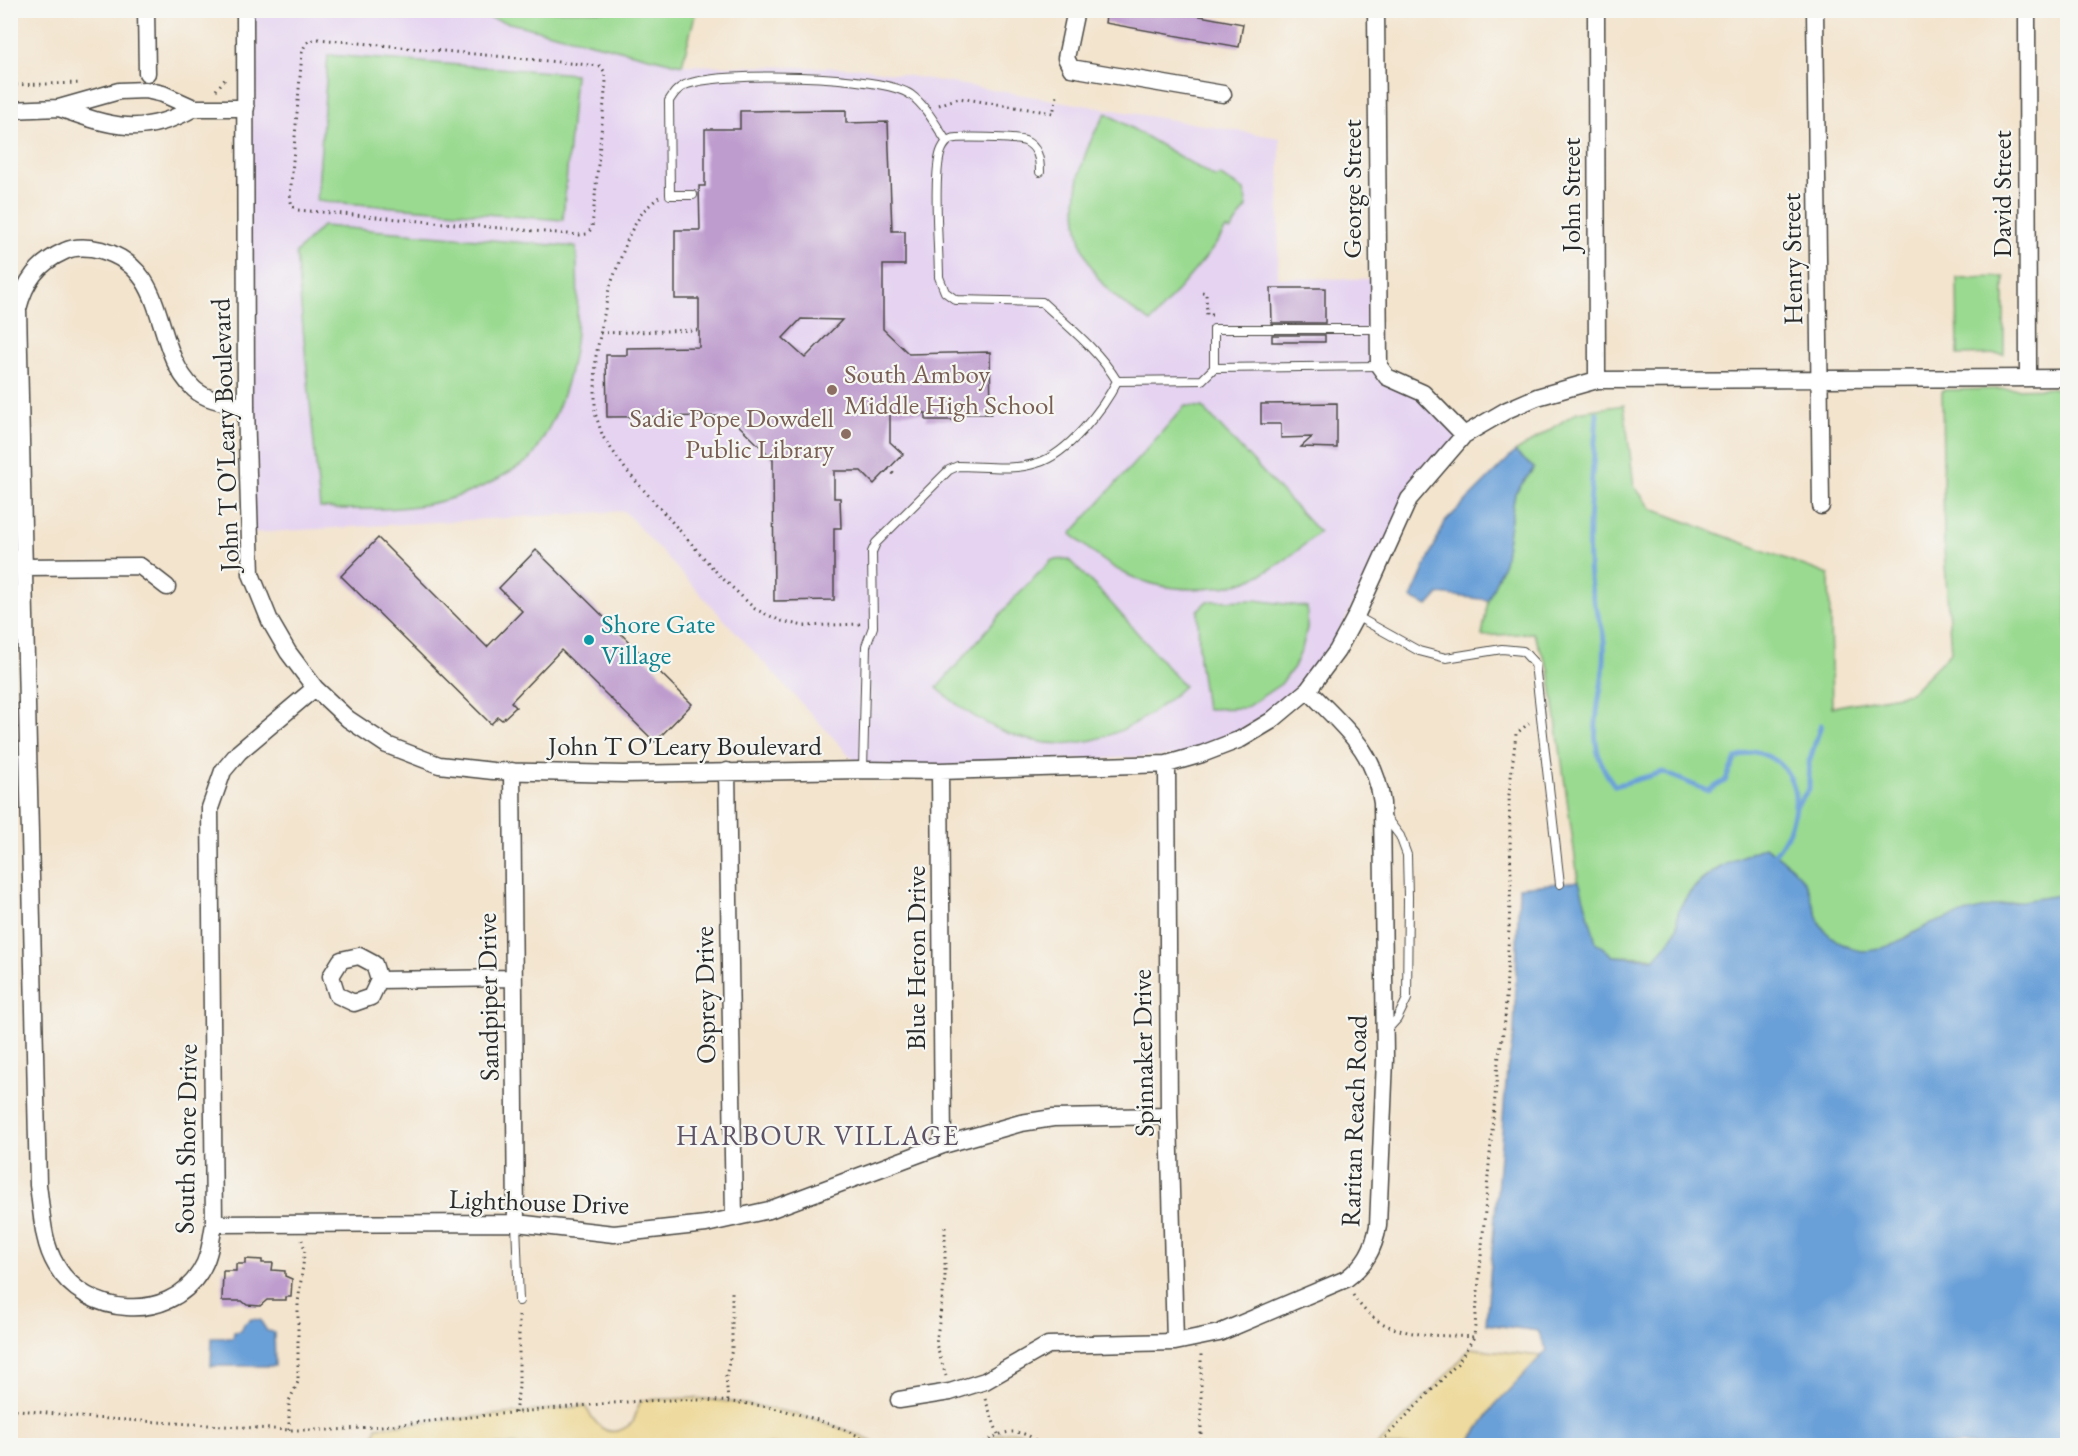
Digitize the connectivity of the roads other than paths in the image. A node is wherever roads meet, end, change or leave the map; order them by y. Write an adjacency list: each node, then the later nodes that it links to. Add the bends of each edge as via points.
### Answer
1 (146, 10): 8 (street)
2 (245, 10): 12 (street, John T O'Leary Boulevard)
3 (1076, 10): 9 (street, via 1066,58 1071,68)
4 (1376, 10): 17 (street, George Street)
5 (1596, 10): 23 (street, John Street)
6 (1815, 10): 20 (street, Henry Street)
7 (2027, 10): 21 (street, David Street)
8 (147, 73)
9 (1223, 94)
10 (59, 108): 11 (street, via 119,91 146,90); 11 (street, via 131,128 166,122); 13 (street)
11 (194, 108): 12 (street)
12 (246, 108): 25 (street, John T O'Leary Boulevard)
13 (10, 110)
14 (947, 142): 15 (lane, via 952,138 1024,140 1040,159); 16 (lane, via 911,94 896,87 830,78 718,78 687,84 675,90 669,100 670,195); 24 (lane, via 938,171 939,277 945,292 956,300 1042,302 1091,347)
15 (1040, 172)
16 (693, 195)
17 (1379, 329): 18 (street, George Street); 19 (lane, via 1214,329)
18 (1379, 366): 19 (lane); 26 (street, via 1387,376 1423,393)
19 (1214, 368): 24 (lane, via 1202,380)
20 (1819, 378): 21 (street, John T O'Leary Boulevard); 23 (street, John T O'Leary Boulevard); 27 (street, Henry Street)
21 (2028, 378): 22 (street, John T O'Leary Boulevard)
22 (2067, 378)
23 (1598, 380): 26 (street, John T O'Leary Boulevard, via 1527,401)
24 (1117, 381): 34 (lane, via 1109,398 1056,455 1037,464 958,466 949,470 876,543 872,552 873,624 866,646)
25 (246, 407): 28 (street, South Shore Drive, via 210,399 195,390 170,348 146,280 132,267 115,254 94,248 71,248 53,256 23,288 18,309); 31 (street, John T O'Leary Boulevard, via 251,574 270,621)
26 (1464, 435): 30 (street, John T O'Leary Boulevard, via 1409,500)
27 (1821, 506)
28 (22, 567): 29 (street, via 140,566); 47 (street, South Shore Drive, via 38,1185 46,1239 56,1265 78,1289 110,1306 134,1307 169,1299 200,1273)
29 (167, 587)
30 (1356, 616): 32 (street, John T O'Leary Boulevard); 39 (lane, via 1419,651 1446,657 1502,649 1523,651 1535,664)
31 (315, 688): 35 (street, John T O'Leary Boulevard, via 348,719 387,745 452,768); 47 (street, South Shore Drive, via 239,752 223,771 210,808)
32 (1308, 690): 33 (street, John T O'Leary Boulevard, via 1241,740); 38 (street, Raritan Reach Road, via 1368,755 1378,777)
33 (1167, 764): 37 (street, John T O'Leary Boulevard); 43 (street, Spinnaker Drive)
34 (863, 770): 36 (street, John T O'Leary Boulevard); 37 (street, John T O'Leary Boulevard)
35 (512, 771): 36 (street, John T O'Leary Boulevard); 40 (street, Sandpiper Drive)
36 (727, 771): 45 (street, Osprey Drive)
37 (940, 771): 44 (street, Blue Heron Drive)
38 (1382, 812): 42 (street, Raritan Reach Road); 42 (lane, via 1400,836 1407,855 1408,897 1407,999)
39 (1560, 884)
40 (513, 978): 41 (street); 46 (street, Sandpiper Drive)
41 (379, 980)
42 (1385, 1032): 49 (street, Raritan Reach Road, via 1378,1226 1368,1257 1359,1270 1344,1280 1218,1333)
43 (1169, 1116): 44 (street, Lighthouse Drive, via 1053,1118); 49 (street, Spinnaker Drive)
44 (943, 1145): 45 (street, Lighthouse Drive, via 769,1210)
45 (734, 1218): 46 (street, Lighthouse Drive, via 614,1234)
46 (516, 1223): 47 (street, Lighthouse Drive); 48 (lane)
47 (214, 1224)
48 (519, 1301)
49 (1175, 1342): 50 (street, Raritan Reach Road, via 1048,1345 978,1383)
50 (899, 1400)

